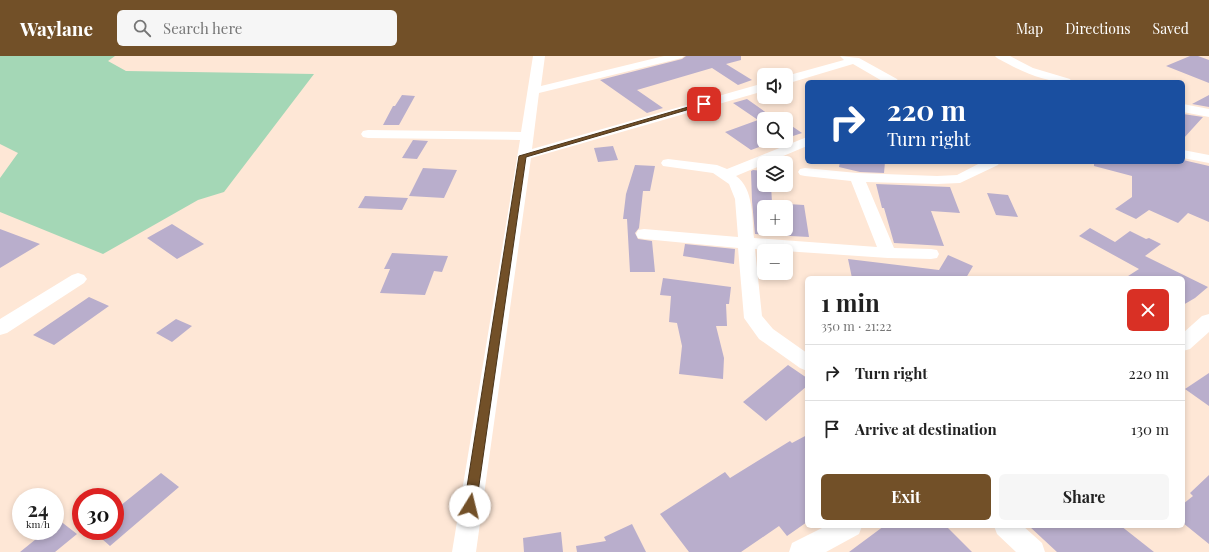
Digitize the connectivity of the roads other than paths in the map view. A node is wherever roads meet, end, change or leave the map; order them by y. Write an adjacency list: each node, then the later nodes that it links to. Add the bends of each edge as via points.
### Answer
1 (539, 56): 9 (street)
2 (678, 56): 9 (street)
3 (1000, 56): 7 (street, via 1029,70)
4 (851, 58): 5 (street); 6 (street)
5 (793, 78)
6 (890, 80)
7 (1060, 80)
8 (757, 89): 16 (street)
9 (533, 91): 13 (street)
10 (1185, 108): 11 (street)
11 (1209, 113)
12 (368, 134): 13 (street)
13 (526, 136): 16 (street)
14 (805, 142): 21 (street)
15 (1185, 154): 17 (street)
16 (523, 156): 34 (street)
17 (1209, 159)
18 (668, 163): 21 (street, via 708,167 717,169)
19 (989, 164): 22 (street, via 960,179)
20 (805, 172): 22 (street)
21 (725, 175): 24 (street, via 734,182 743,199)
22 (857, 177): 25 (street)
23 (644, 234): 24 (street)
24 (746, 243): 25 (street); 31 (street, via 753,318 766,334)
25 (888, 253): 26 (street)
26 (930, 254)
27 (78, 279): 29 (street)
28 (1209, 321): 30 (street)
29 (0, 328)
30 (1185, 342)
31 (805, 362)
32 (846, 528): 35 (street)
33 (1008, 528): 36 (street)
34 (464, 552)
35 (801, 552)
36 (1033, 552)

